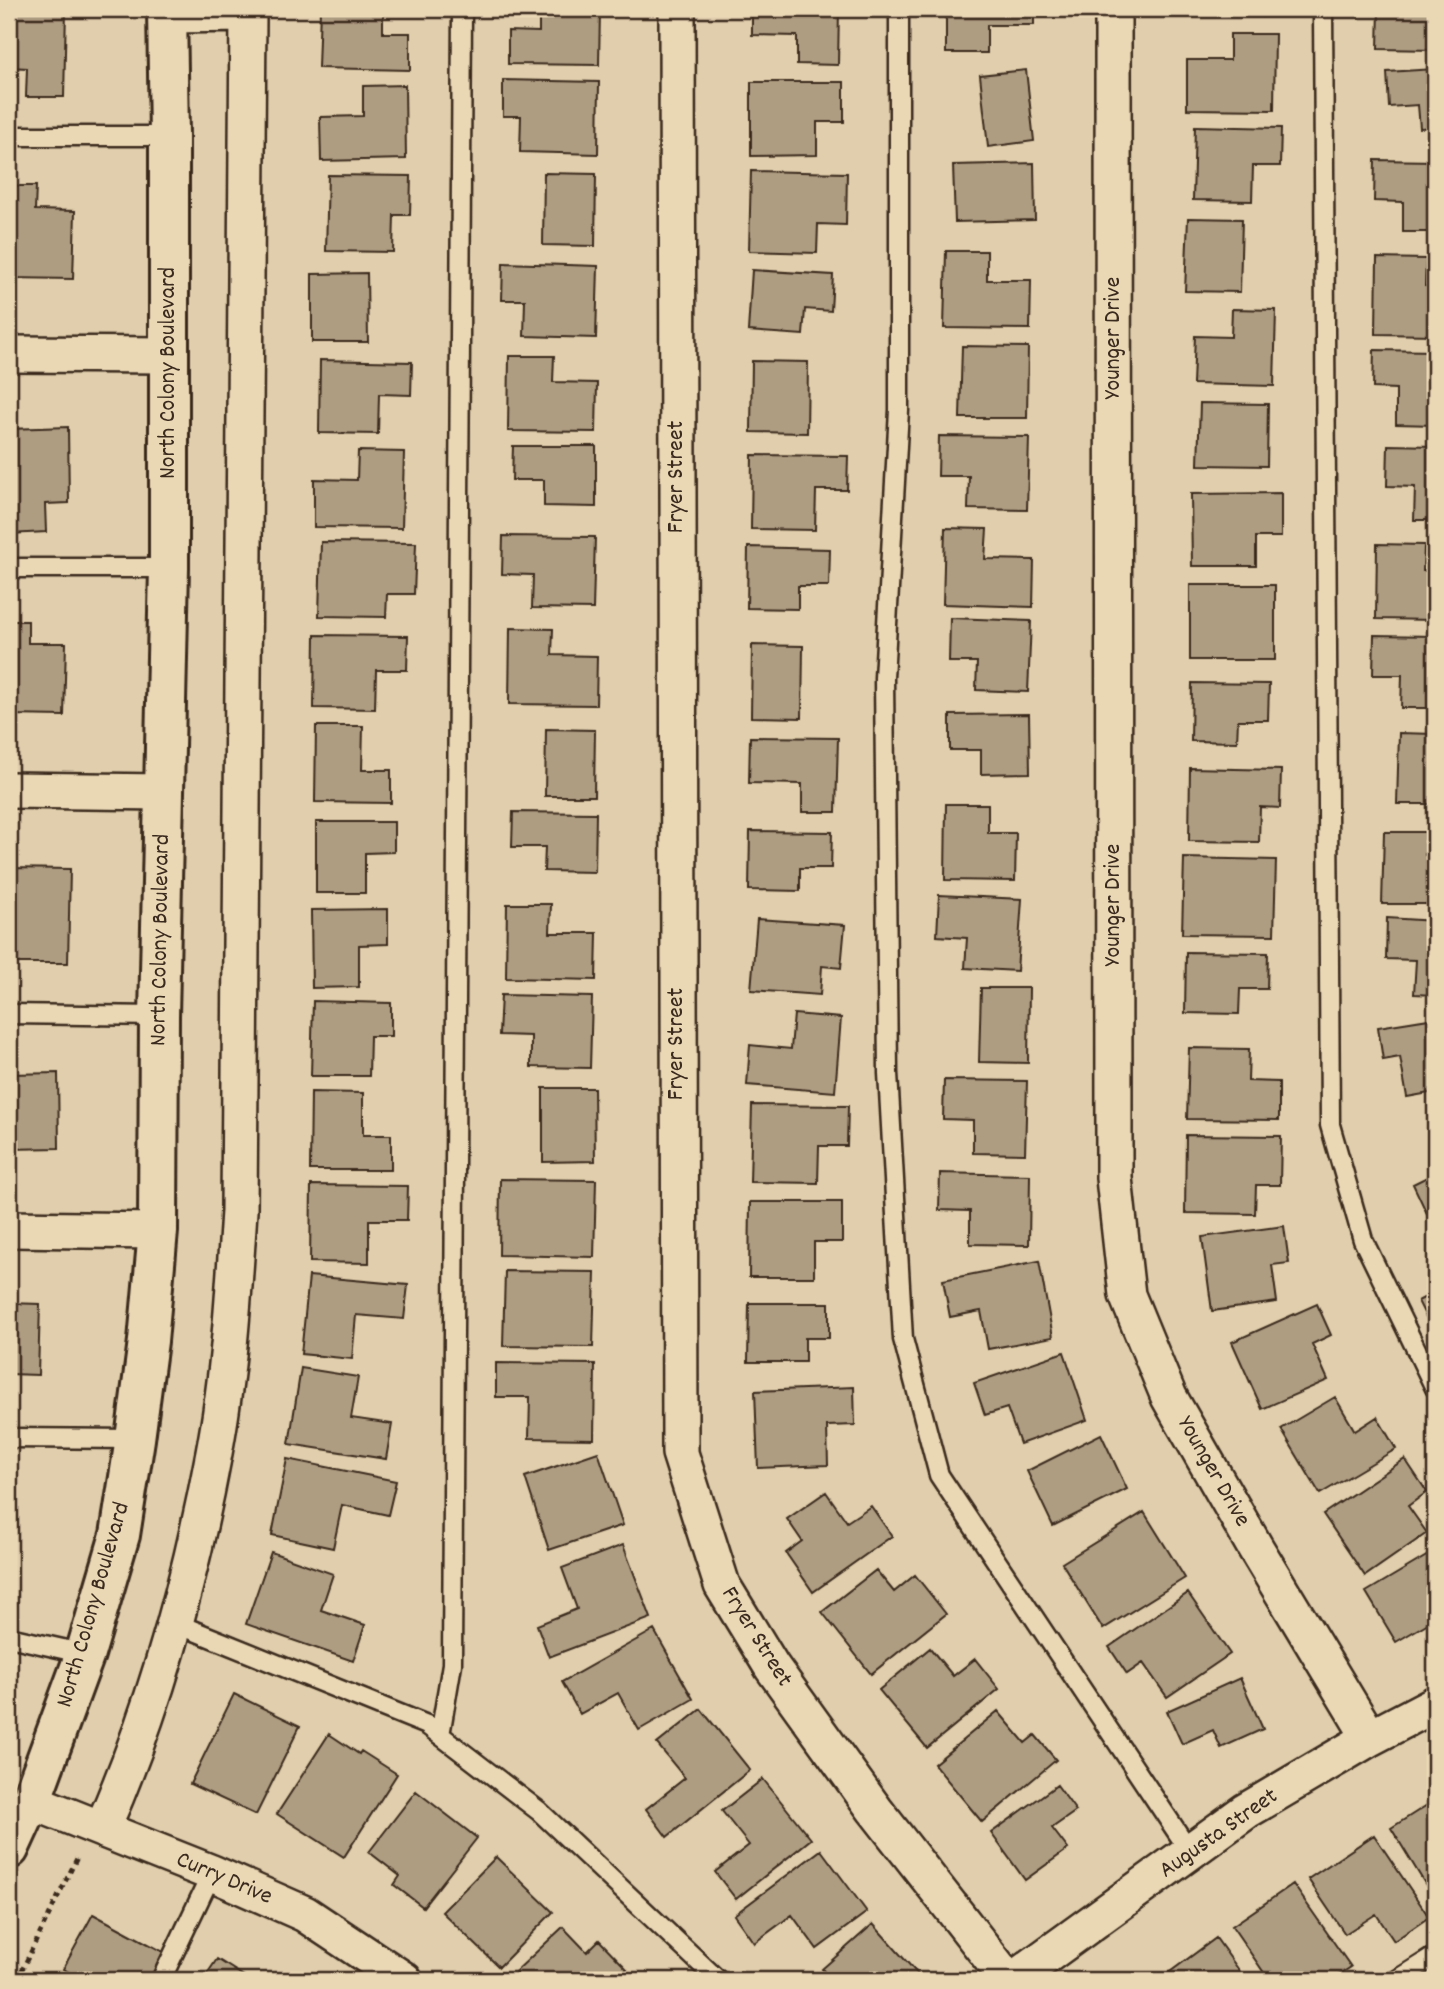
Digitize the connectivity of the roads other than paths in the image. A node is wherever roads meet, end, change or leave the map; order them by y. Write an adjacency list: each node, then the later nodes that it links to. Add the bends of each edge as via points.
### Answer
1 (462, 9): 26 (lane, via 452,1664)
2 (677, 9): 37 (street, Fryer Street, via 680,1454 722,1585 772,1667 875,1810)
3 (899, 9): 31 (lane, via 899,410 884,678 888,1073 903,1339 939,1475)
4 (1113, 9): 27 (street, Younger Drive, via 1114,1178 1127,1295 1170,1396)
5 (1323, 9): 19 (lane, via 1330,1125 1363,1240)
6 (167, 12): 8 (main road, North Colony Boulevard); 22 (street, via 248,14 239,1210 214,1451)
7 (9, 136): 8 (lane)
8 (169, 136): 10 (main road, North Colony Boulevard)
9 (9, 354): 10 (street)
10 (169, 355): 12 (main road, North Colony Boulevard)
11 (9, 568): 12 (lane)
12 (169, 568): 14 (main road, North Colony Boulevard)
13 (9, 790): 14 (street)
14 (164, 792): 16 (main road, North Colony Boulevard)
15 (9, 1014): 16 (lane)
16 (159, 1016): 18 (main road, North Colony Boulevard)
17 (9, 1229): 18 (street)
18 (158, 1231): 21 (main road, North Colony Boulevard)
19 (1435, 1388)
20 (9, 1438): 21 (lane)
21 (135, 1439): 24 (main road, North Colony Boulevard, via 120,1535)
22 (175, 1623): 26 (lane, via 427,1725); 29 (street, via 147,1719)
23 (9, 1637): 24 (lane)
24 (85, 1654): 28 (main road, North Colony Boulevard)
25 (1435, 1704): 27 (street, Augusta Street)
26 (440, 1735): 36 (lane, via 539,1811)
27 (1370, 1738): 31 (street, Augusta Street, via 1246,1811)
28 (31, 1801): 29 (street, Curry Drive); 30 (main road, North Colony Boulevard)
29 (102, 1829): 32 (street, Curry Drive)
30 (9, 1849)
31 (1191, 1853): 37 (street, Augusta Street)
32 (212, 1873): 34 (lane); 35 (street, Curry Drive, via 305,1914)
33 (1435, 1956): 38 (lane)
34 (160, 1980)
35 (404, 1980)
36 (718, 1980)
37 (1011, 1980)
38 (1397, 1980)

